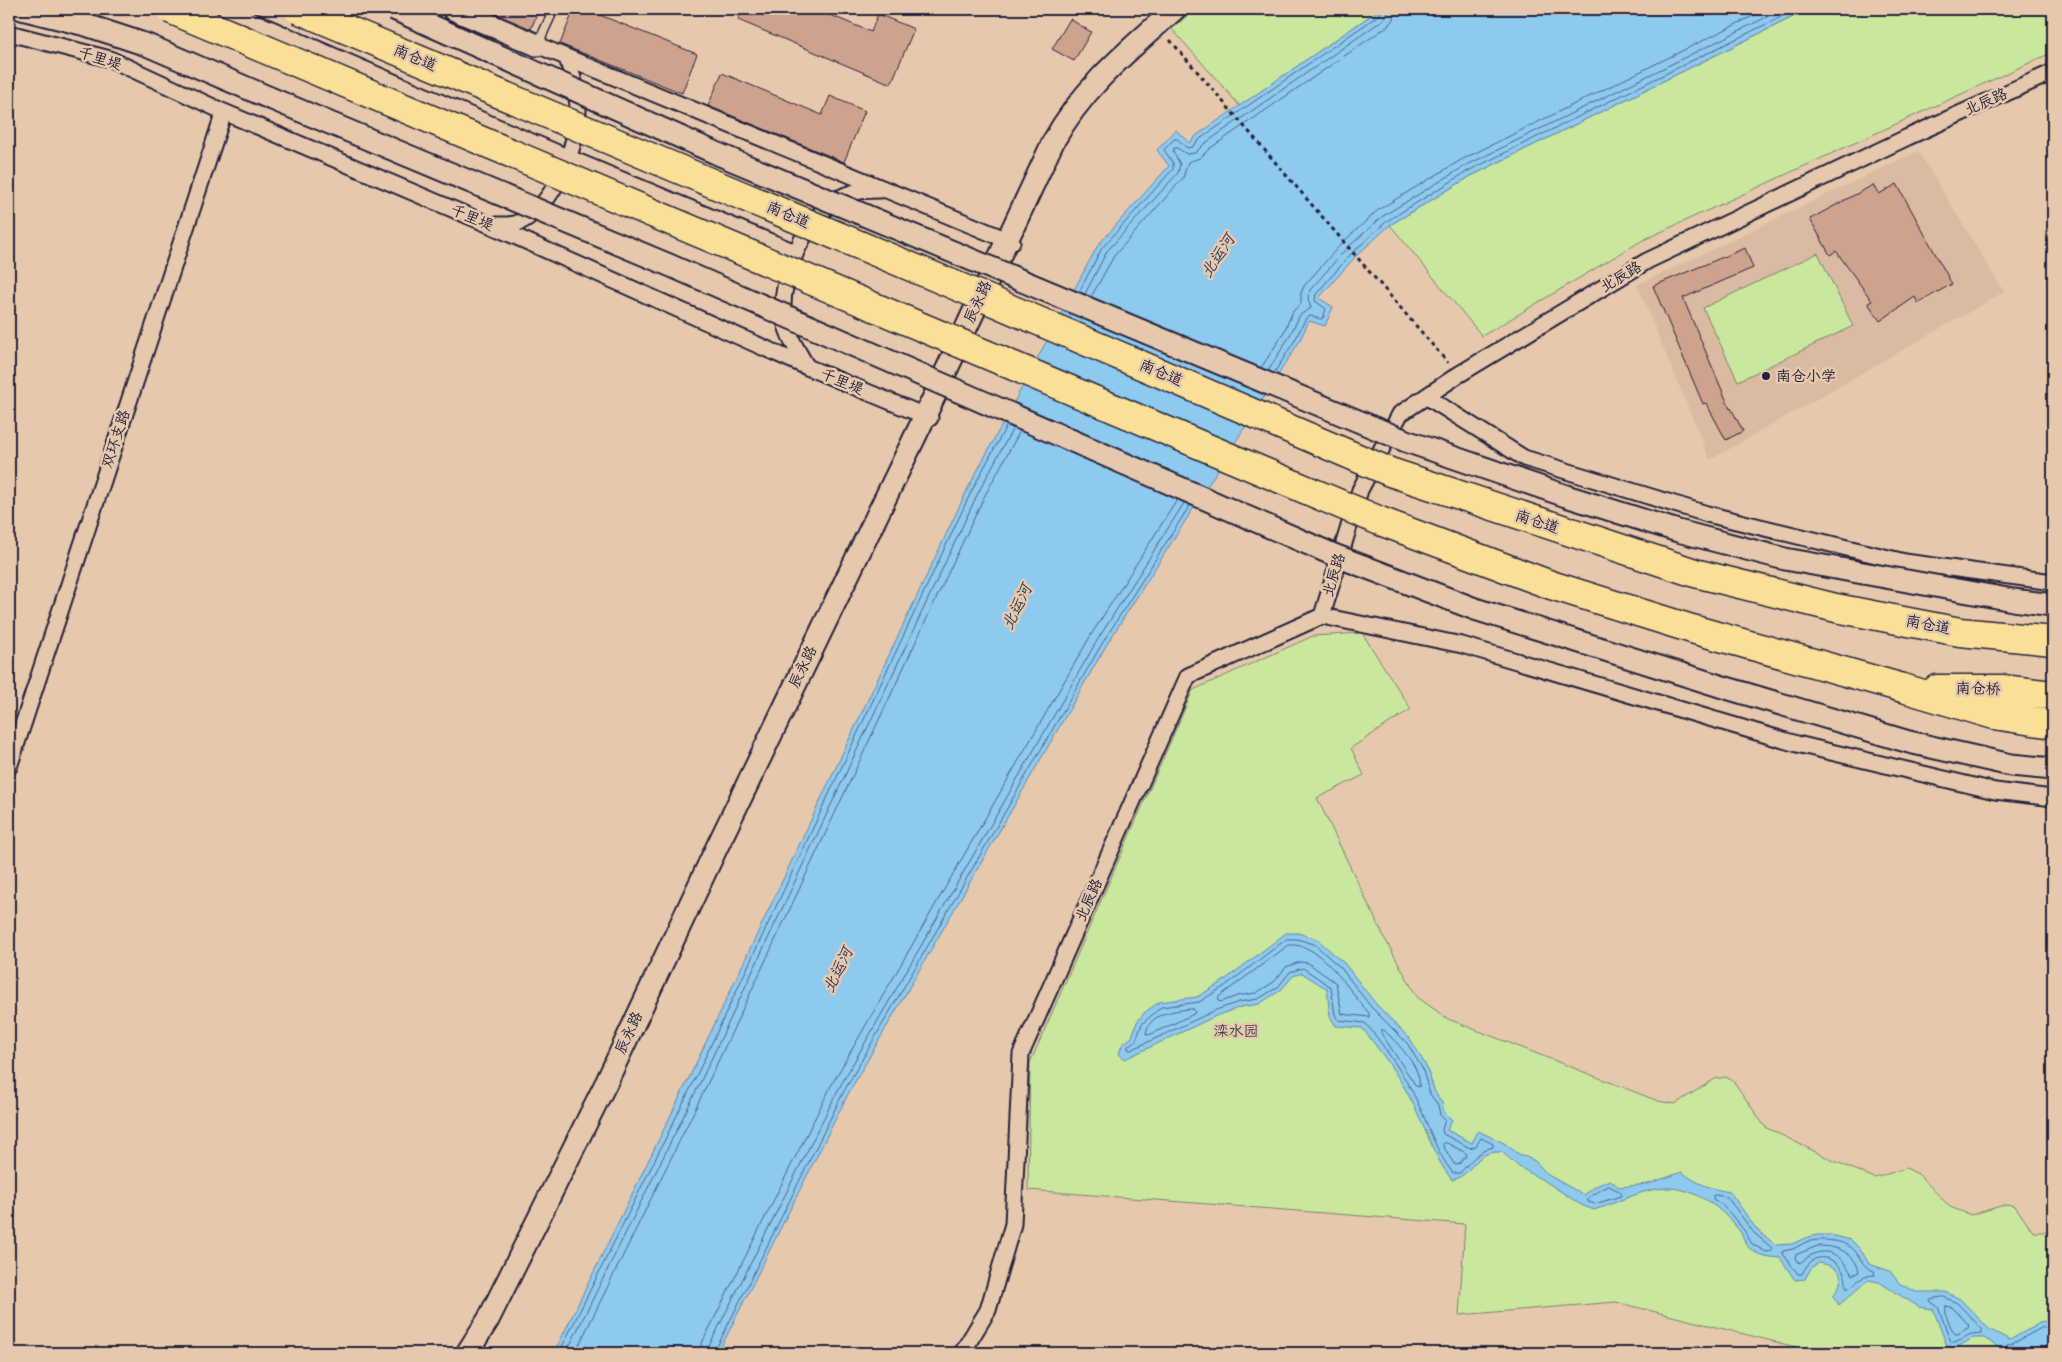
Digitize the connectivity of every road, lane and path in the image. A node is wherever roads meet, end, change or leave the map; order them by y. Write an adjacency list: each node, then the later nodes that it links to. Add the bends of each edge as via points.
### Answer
1 (22, 9): 33 (street, 千里堤, bridge, via 147,45 669,265 1334,555 1475,609 1909,742 2011,765)
2 (170, 9): 29 (highway, bridge, via 1389,525 1560,588)
3 (225, 9): 16 (street)
4 (298, 9): 28 (highway, 南仓道, bridge, via 1390,472 1695,573 1836,608 1951,630)
5 (394, 9): 26 (street, bridge, via 718,154 1406,441 1622,514 1786,559)
6 (453, 9): 12 (street)
7 (554, 9): 12 (lane)
8 (1175, 9): 19 (street, 辰永路, via 1114,63 1080,99 1053,142)
9 (1183, 9): 10 (street, 辰永路)
10 (1160, 29): 19 (street, 辰永路, via 1114,70 1078,112); 22 (path)
11 (9, 33): 15 (street, 千里堤, via 110,59)
12 (537, 45): 13 (street)
13 (567, 58): 16 (street, via 578,105); 17 (street)
14 (2053, 72): 22 (street, 北辰路, via 1647,261)
15 (224, 112): 18 (street, 千里堤); 32 (street, 双环支路)
16 (569, 158): 18 (street, via 537,209 521,222); 20 (street)
17 (887, 190): 19 (street); 20 (street, via 862,190 845,195 814,220)
18 (490, 225): 21 (street, 千里堤)
19 (1006, 235): 24 (street, 辰永路)
20 (795, 252): 21 (street, via 782,297 784,319 794,346)
21 (807, 367): 24 (street, 千里堤)
22 (1458, 375): 23 (street, 北辰路)
23 (1427, 397): 25 (street, via 1524,458 1707,514 1905,562); 27 (street, 北辰路, via 1400,414 1360,490)
24 (927, 417): 35 (street, 辰永路, via 716,849 607,1081 488,1320); 36 (street, 辰永路, via 615,1082)
25 (2053, 582)
26 (2053, 605)
27 (1322, 616): 34 (street, via 1462,645 1797,744 1995,791); 37 (street, 北辰路, via 1188,676 1021,1054 1013,1224 988,1310)
28 (2053, 641)
29 (1903, 688): 30 (highway, 南仓桥, via 2002,689); 31 (highway, via 1994,715)
30 (2053, 695)
31 (2053, 724)
32 (9, 767)
33 (2053, 769)
34 (2053, 798)
35 (467, 1353)
36 (480, 1353)
37 (962, 1353)

